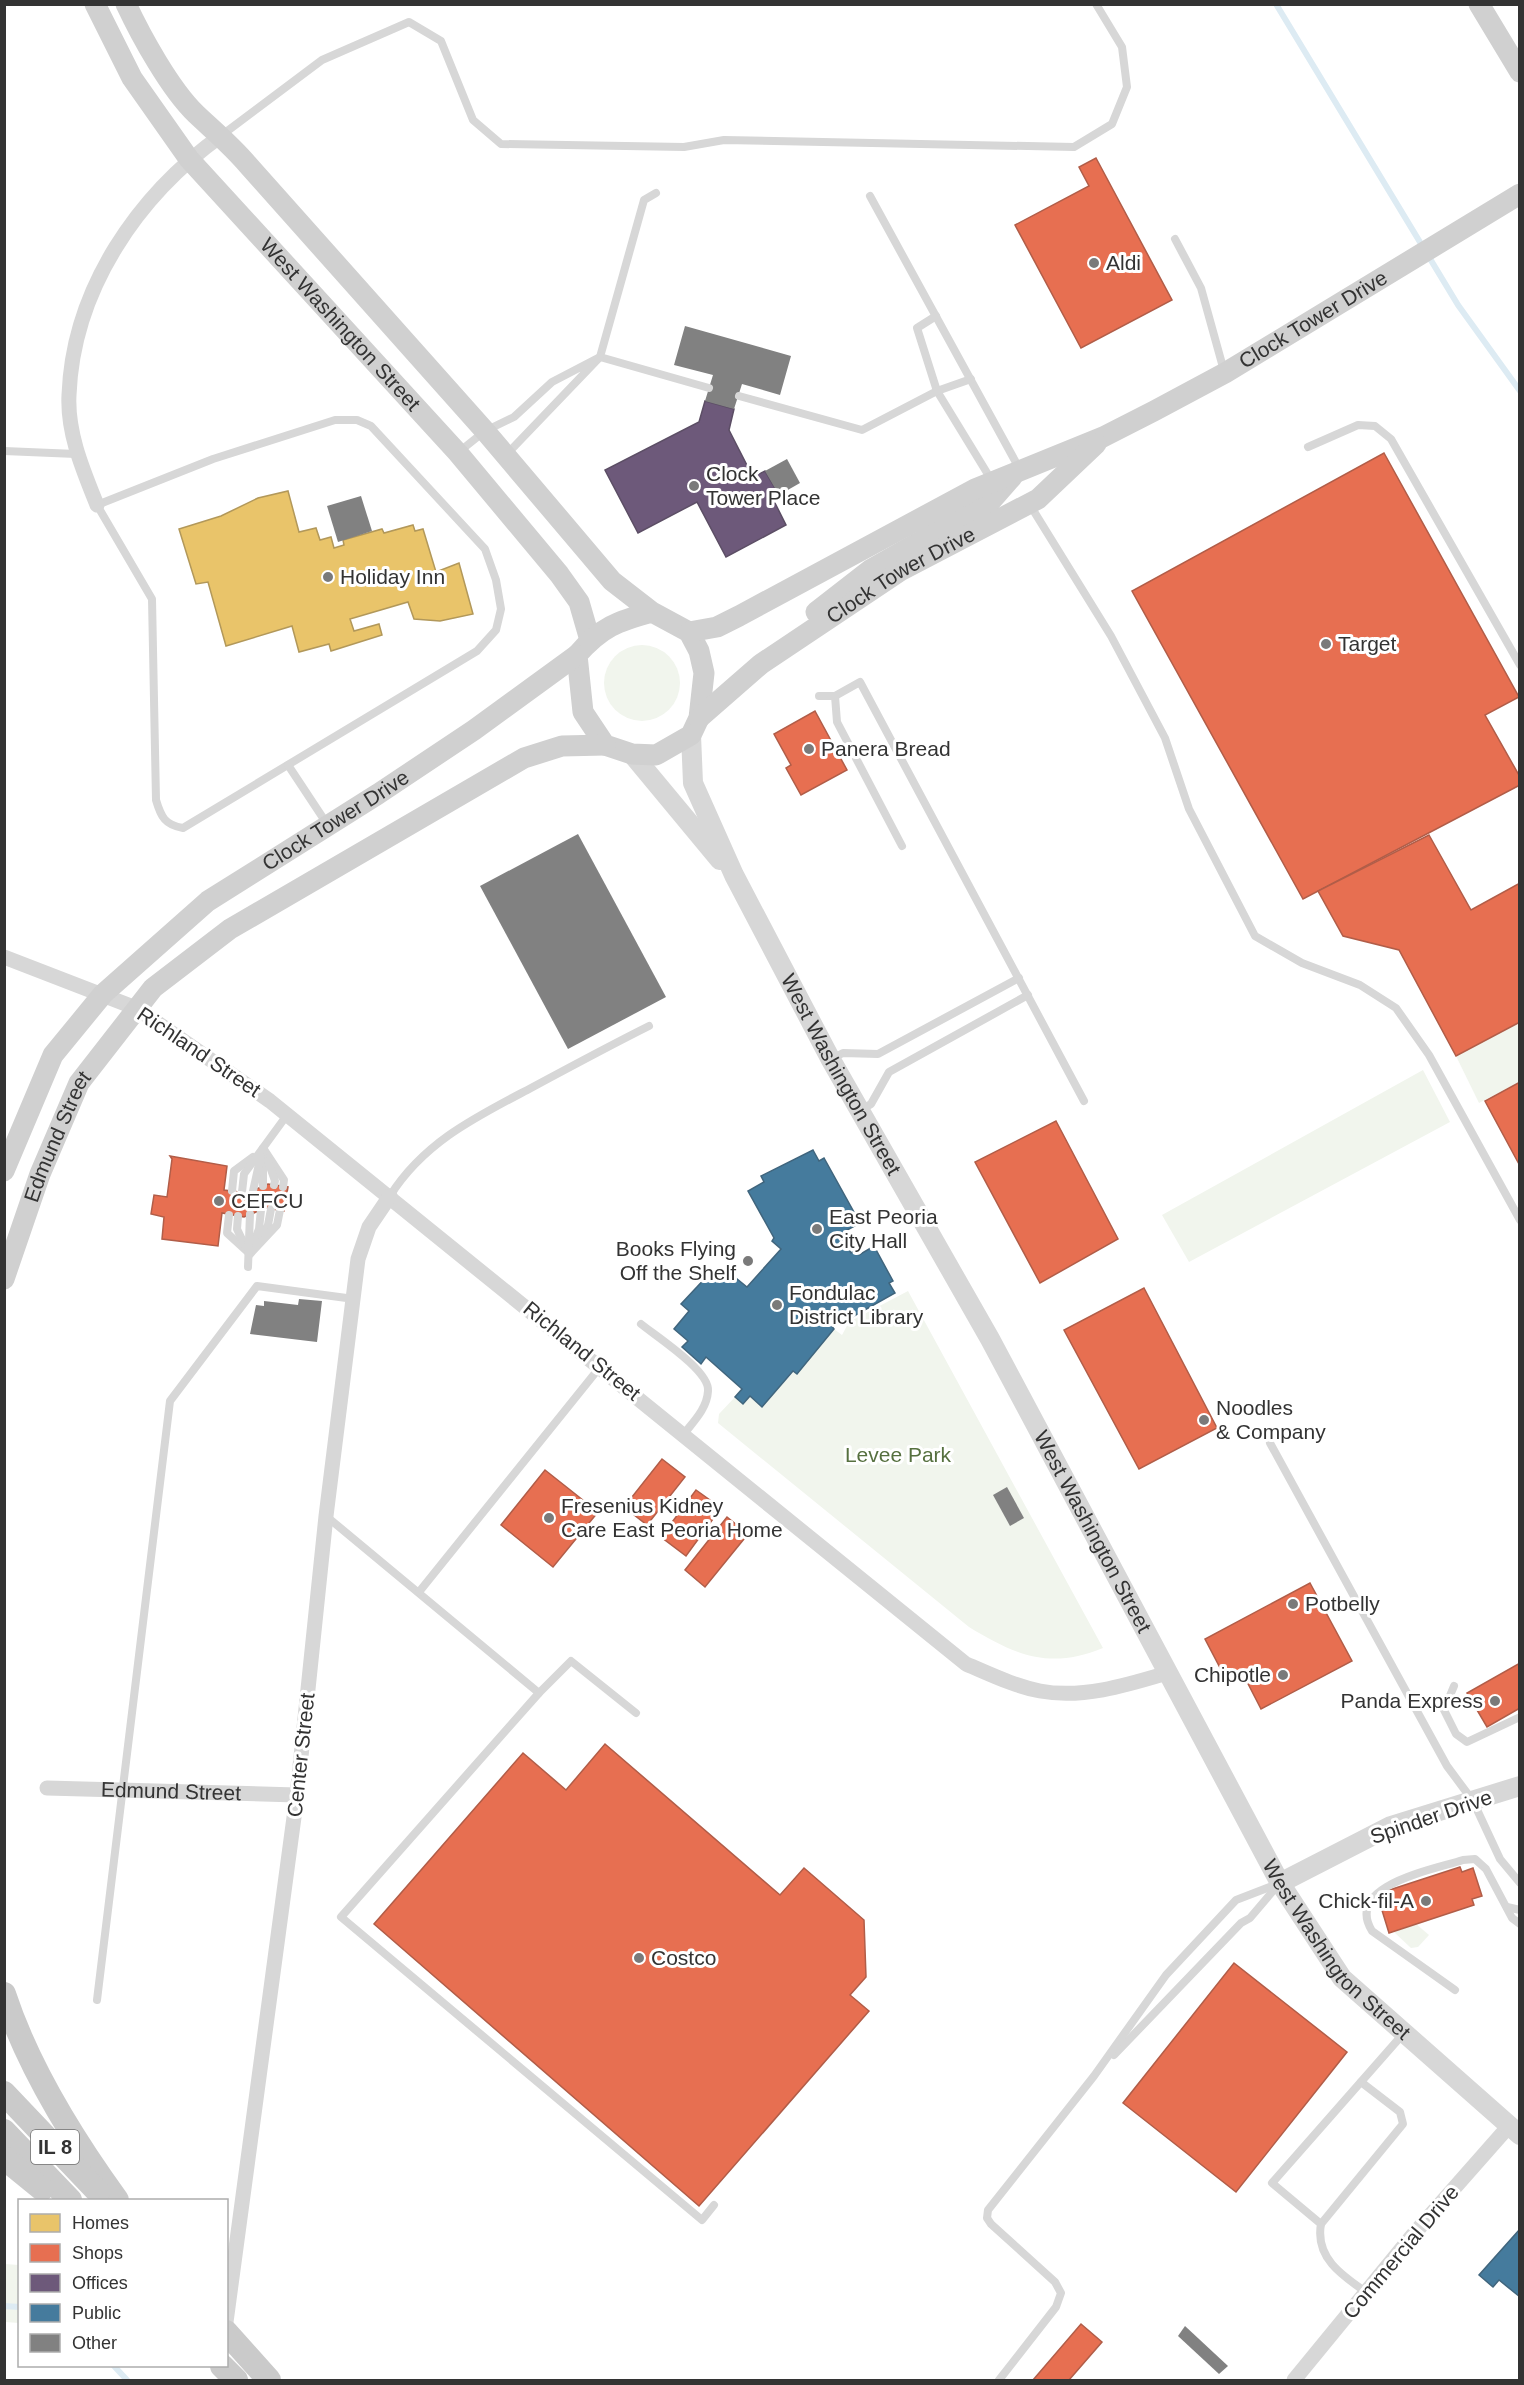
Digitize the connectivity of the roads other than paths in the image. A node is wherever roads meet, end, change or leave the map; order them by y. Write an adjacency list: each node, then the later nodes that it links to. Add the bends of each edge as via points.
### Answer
1 (95, 4): 7 (main road, West Washington Street, via 132,78)
2 (126, 4): 6 (main road, West Washington Street, via 179,92 194,112)
3 (1096, 4): 6 (lane, via 1122,47 1127,87 1112,124 1074,147 724,141 684,147 501,144 473,120 441,41 409,22 322,60)
4 (1479, 4): 5 (main road)
5 (1520, 72)
6 (222, 135): 7 (street); 19 (main road, West Washington Street)
7 (189, 159): 23 (main road, West Washington Street); 24 (street, via 122,234 90,297 68,396)
8 (656, 193): 13 (lane, via 644,200)
9 (1520, 194): 14 (main road, Clock Tower Drive)
10 (870, 196): 12 (lane)
11 (1175, 239): 14 (lane, via 1201,288)
12 (936, 316): 15 (lane); 17 (lane, via 917,328)
13 (600, 357): 16 (lane); 19 (lane, via 552,382 514,417); 25 (lane)
14 (1225, 373): 20 (main road, Clock Tower Drive)
15 (971, 379): 17 (lane); 26 (lane)
16 (709, 388)
17 (938, 390): 18 (lane, via 862,430); 27 (lane)
18 (739, 396)
19 (485, 431): 23 (lane); 25 (main road, West Washington Street)
20 (1103, 437): 26 (main road, Clock Tower Drive); 28 (main road, Clock Tower Drive, via 1038,499)
21 (1308, 447): 34 (lane, via 1358,425 1375,426 1391,439)
22 (4, 451): 24 (lane)
23 (458, 453): 32 (main road, West Washington Street, via 579,602)
24 (76, 454): 29 (street)
25 (506, 454): 30 (main road, West Washington Street, via 612,581)
26 (1019, 469): 27 (main road, Clock Tower Drive); 33 (main road, via 990,502 870,570 774,644)
27 (993, 482): 31 (main road, Clock Tower Drive, via 740,616 717,627)
28 (1029, 503): 33 (main road, Clock Tower Drive, via 900,571); 69 (lane, via 1111,636 1165,738 1189,808 1255,936 1302,963 1360,985 1396,1008 1429,1055)
29 (97, 505): 40 (lane, via 152,599 156,800 161,817 170,826 183,828); 40 (lane, via 213,459 335,420 357,420 371,426 485,549 501,609 496,630 489,638 477,651)
30 (652, 612): 31 (main road); 32 (main road, via 609,625)
31 (689, 632): 37 (main road, via 704,673)
32 (584, 647): 38 (main road, via 583,712); 41 (main road, Clock Tower Drive, via 474,730)
33 (765, 661): 37 (main road, Clock Tower Drive)
34 (1520, 665)
35 (819, 696): 36 (lane)
36 (835, 696): 42 (lane, via 837,722); 45 (lane, via 860,682)
37 (695, 726): 39 (main road, via 656,755); 43 (street, West Washington Street, via 693,783)
38 (605, 746): 39 (main road); 48 (main road, Clock Tower Drive, via 562,746 524,758 230,929 153,988)
39 (632, 754): 43 (street, West Washington Street)
40 (288, 765): 41 (lane)
41 (328, 826): 46 (main road, Clock Tower Drive, via 208,901)
42 (902, 846)
43 (734, 875): 50 (street, West Washington Street)
44 (4, 957): 46 (street, Richland Street)
45 (1019, 978): 47 (lane); 50 (lane, via 878,1054 843,1053)
46 (103, 994): 48 (street, Richland Street); 55 (main road, Edmund Street, via 53,1055)
47 (1028, 995): 51 (lane); 52 (lane, via 889,1072 871,1104)
48 (135, 1008): 53 (street, Richland Street); 72 (main road, Edmund Street, via 79,1083 40,1174)
49 (649, 1026): 62 (lane, via 463,1124 406,1171)
50 (831, 1059): 52 (street, West Washington Street)
51 (1084, 1101)
52 (860, 1110): 80 (street, West Washington Street, via 990,1340)
53 (287, 1115): 54 (lane); 62 (street, Richland Street)
54 (263, 1148): 56 (lane); 57 (lane); 58 (lane, via 284,1180); 59 (lane, via 234,1171); 60 (lane); 61 (lane, via 244,1174)
55 (4, 1171)
56 (274, 1185)
57 (263, 1186)
58 (283, 1187)
59 (232, 1191)
60 (253, 1191)
61 (242, 1192)
62 (390, 1196): 73 (street, Center Street, via 369,1227 358,1259); 75 (street, Richland Street)
63 (270, 1209): 70 (lane, via 268,1225)
64 (261, 1210): 70 (lane)
65 (280, 1210): 70 (lane, via 277,1225)
66 (250, 1214): 70 (lane)
67 (229, 1215): 70 (lane, via 227,1233)
68 (238, 1216): 70 (lane, via 237,1229)
69 (1520, 1220)
70 (250, 1254): 71 (lane)
71 (248, 1267)
72 (4, 1279)
73 (354, 1299): 78 (street, Center Street); 87 (lane, via 257,1286 170,1401)
74 (641, 1324): 76 (lane, via 699,1371 707,1383 704,1407)
75 (601, 1366): 76 (street, Richland Street); 79 (lane)
76 (683, 1435): 80 (street, Richland Street, via 966,1664 1041,1692 1086,1692 1127,1685)
77 (1270, 1443): 89 (lane, via 1447,1767)
78 (326, 1516): 79 (lane); 88 (street, Center Street)
79 (418, 1592): 82 (lane)
80 (1167, 1672): 90 (street, West Washington Street)
81 (1454, 1686): 84 (lane, via 1444,1710 1456,1734 1467,1742)
82 (538, 1693): 83 (lane, via 571,1661); 109 (lane, via 341,1917 702,2220)
83 (636, 1713)
84 (1520, 1717)
85 (1520, 1786): 89 (street, Spinder Drive)
86 (46, 1788): 87 (street, Edmund Street)
87 (123, 1789): 88 (street, Edmund Street); 97 (lane)
88 (297, 1796): 112 (street, Center Street)
89 (1473, 1801): 90 (street, Spinder Drive, via 1391,1826); 91 (lane, via 1495,1849)
90 (1280, 1883): 98 (street, West Washington Street, via 1342,1978); 99 (lane); 99 (lane, via 1236,1900 1166,1975)
91 (1520, 1884)
92 (1507, 1907): 93 (lane); 94 (lane); 95 (lane, via 1486,1869 1471,1859 1384,1887 1372,1896 1366,1909 1372,1931)
93 (1520, 1910)
94 (1520, 1924)
95 (1455, 1990)
96 (4, 1994): 108 (main road, via 58,2109)
97 (97, 2000)
98 (1403, 2034): 100 (lane); 102 (street, West Washington Street)
99 (1095, 2076): 117 (lane, via 987,2212 991,2224 1055,2282 1061,2293 1056,2307)
100 (1361, 2082): 110 (lane, via 1400,2112 1403,2124); 110 (lane, via 1273,2178 1274,2186)
101 (4, 2093): 107 (main road, IL 8)
102 (1514, 2130): 111 (street, Commercial Drive)
103 (4, 2131): 106 (main road, IL 8)
104 (4, 2158): 105 (main road)
105 (55, 2199)
106 (69, 2199)
107 (105, 2199)
108 (116, 2199)
109 (714, 2205)
110 (1321, 2224): 111 (lane, via 1318,2238 1323,2254)
111 (1366, 2292): 118 (street, Commercial Drive)
112 (228, 2307)
113 (228, 2334): 116 (main road)
114 (223, 2367): 115 (main road)
115 (236, 2380)
116 (269, 2380)
117 (999, 2380)
118 (1294, 2380)

